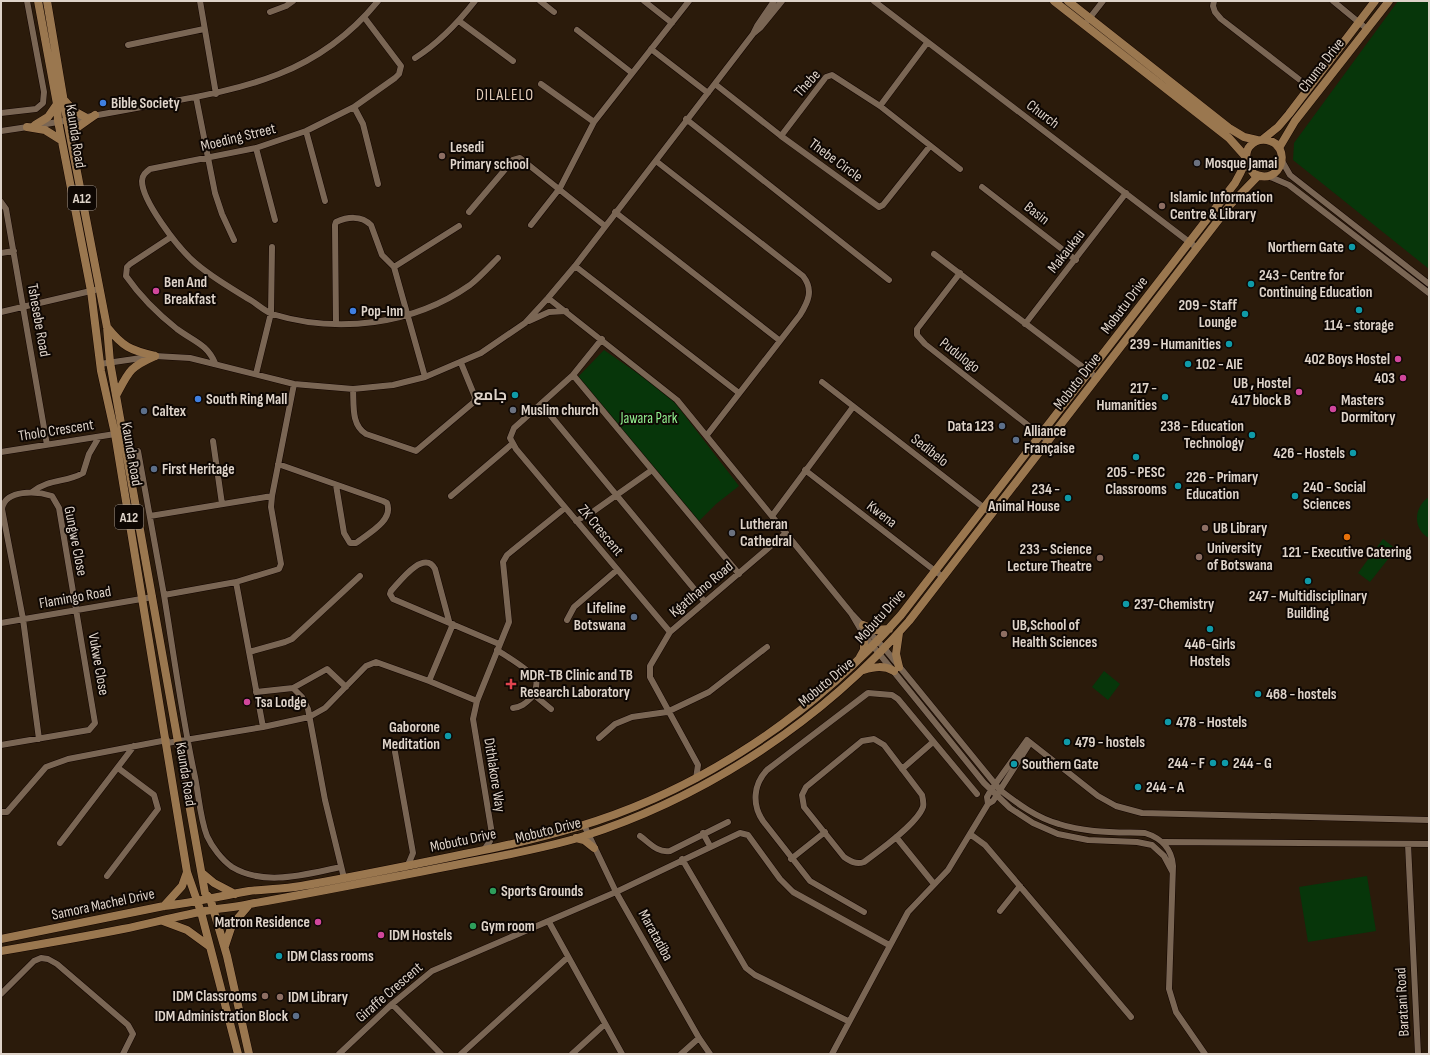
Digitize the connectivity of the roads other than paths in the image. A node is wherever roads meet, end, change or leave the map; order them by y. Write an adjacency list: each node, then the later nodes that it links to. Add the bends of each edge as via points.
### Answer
1 (27, 1): 49 (street, via 44,92 43,103 36,110)
2 (38, 1): 46 (main road, Kaunda Road / A12)
3 (47, 1): 45 (main road, Kaunda Road / A12)
4 (200, 1): 30 (street)
5 (293, 1): 21 (street)
6 (475, 1): 25 (street)
7 (540, 1): 22 (street)
8 (644, 1): 27 (street)
9 (689, 1): 27 (street)
10 (774, 1): 32 (street)
11 (782, 1): 32 (street)
12 (874, 1): 33 (street, Church)
13 (1054, 1): 28 (main road)
14 (1068, 1): 24 (main road)
15 (1103, 1): 24 (street)
16 (1214, 1): 41 (street, via 1215,12 1221,18)
17 (1333, 1): 26 (street)
18 (1375, 1): 26 (main road, Chuma Drive)
19 (1389, 1): 29 (main road, Chuma Drive)
20 (377, 2): 23 (street)
21 (270, 12)
22 (554, 12)
23 (364, 17): 43 (street, via 336,42 296,68 264,81); 48 (street, Moeding Street, via 401,66 399,74)
24 (1090, 18): 28 (street); 62 (main road, via 1229,128 1244,137)
25 (460, 21): 36 (street, via 431,48); 37 (street)
26 (1359, 22): 29 (street); 41 (main road, Chuma Drive)
27 (672, 23): 35 (street)
28 (1085, 24): 67 (main road, via 1229,138)
29 (1366, 28): 65 (main road, Chuma Drive, via 1295,121)
30 (204, 29): 34 (street); 43 (street)
31 (577, 30): 38 (street)
32 (753, 34): 40 (street)
33 (927, 42): 47 (street); 76 (street, Church)
34 (128, 45)
35 (651, 49): 38 (street); 42 (street)
36 (415, 58)
37 (513, 61)
38 (632, 73): 55 (street)
39 (541, 84): 55 (street)
40 (715, 84): 42 (street); 59 (street, Thebe Circle)
41 (1309, 87): 62 (main road, Chuma Drive, via 1278,127)
42 (708, 93): 53 (street)
43 (216, 94): 44 (street)
44 (196, 97): 50 (street); 66 (street)
45 (65, 100): 51 (main road, via 74,111); 52 (main road, Kaunda Road / A12)
46 (57, 104): 54 (main road, Kaunda Road / A12); 56 (main road, via 48,117)
47 (880, 106): 59 (street, Thebe, via 835,76 828,76); 63 (street, Thebe)
48 (354, 107): 58 (street, Moeding Street); 73 (street, via 363,124)
49 (1, 113)
50 (95, 115): 51 (street); 60 (main road, via 78,127)
51 (85, 117): 52 (street)
52 (67, 120): 54 (street); 60 (main road, Kaunda Road / A12)
53 (686, 120): 68 (street); 98 (street)
54 (58, 121): 56 (street); 61 (main road, Kaunda Road / A12)
55 (594, 122): 75 (street)
56 (31, 126): 57 (street); 61 (main road, via 45,130)
57 (1, 131)
58 (306, 131): 64 (street, Moeding Street); 77 (street)
59 (781, 136): 63 (street, Thebe Circle, via 879,207)
60 (71, 137): 100 (main road, Kaunda Road / A12)
61 (61, 140): 100 (main road, Kaunda Road / A12)
62 (1260, 140): 65 (main road, via 1269,140); 67 (main road, via 1249,146)
63 (930, 146): 70 (street, Thebe)
64 (256, 148): 66 (street, Moeding Street); 81 (street)
65 (1279, 148): 69 (main road)
66 (208, 159): 85 (street, Moeding Street, via 157,167 145,173 142,180 146,198); 86 (street, via 218,201)
67 (1245, 159): 71 (main road, via 1250,171); 87 (main road, Mobutu Drive, via 1235,183)
68 (656, 161): 80 (street); 114 (street, via 806,280 809,290 808,302)
69 (1282, 161): 72 (main road, via 1277,171); 99 (street, via 1290,176)
70 (960, 169)
71 (1258, 176): 72 (main road); 89 (main road, Mobuto Drive, via 1239,195)
72 (1268, 176): 102 (street, via 1289,185)
73 (378, 184)
74 (982, 187): 94 (street, Basin)
75 (560, 188): 79 (street, via 523,159 516,158); 82 (street); 84 (street)
76 (1126, 193): 87 (street, Church); 94 (street, Makaukau)
77 (325, 201)
78 (1, 202): 90 (street, Tshesebe Road, via 6,209)
79 (469, 212)
80 (615, 212): 84 (street); 114 (street)
81 (275, 220)
82 (531, 225)
83 (459, 226): 96 (street)
84 (605, 226): 95 (street)
85 (171, 237): 107 (street, Moeding Street, via 209,274); 119 (street, via 130,264 126,276 161,316 206,348)
86 (234, 240)
87 (1190, 242): 89 (street, Church); 120 (main road, Mobutu Drive)
88 (272, 247): 107 (street)
89 (1198, 248): 124 (main road, Mobuto Drive)
90 (14, 251): 91 (street); 104 (street, Tshesebe Road)
91 (1, 253)
92 (934, 254): 97 (street)
93 (498, 258): 108 (street, via 470,284 437,304)
94 (1076, 260): 111 (street, Makaukau)
95 (575, 266): 101 (street); 128 (street)
96 (394, 267): 108 (street); 110 (street, via 382,255 367,221 356,217 336,222)
97 (960, 273): 111 (street); 135 (street, Pudulogo, via 917,329 917,335)
98 (890, 280)
99 (1429, 284)
100 (95, 290): 104 (street); 112 (main road, Kaunda Road / A12); 118 (main road, Kaunda Road / A12)
101 (554, 291): 103 (street); 105 (street)
102 (1429, 293)
103 (548, 298): 105 (street); 109 (street)
104 (24, 307): 106 (street); 138 (street, Tshesebe Road)
105 (566, 311): 109 (street, via 549,312); 113 (street)
106 (1, 312)
107 (271, 314): 110 (street); 121 (street)
108 (408, 316): 110 (street, via 379,323); 123 (street)
109 (525, 323): 117 (street, via 482,353)
110 (336, 324)
111 (1025, 324): 120 (street)
112 (107, 327): 115 (main road, via 115,338 130,349); 116 (main road, Kaunda Road / A12)
113 (602, 339): 122 (street); 133 (street, via 673,396)
114 (779, 340): 128 (street)
115 (155, 356): 116 (street); 119 (street, via 190,358); 129 (main road, via 129,371)
116 (110, 362): 118 (street); 129 (main road, Kaunda Road / A12)
117 (460, 363): 123 (street); 127 (street, via 475,397 474,402 416,450 366,434 359,429 355,423)
118 (100, 364): 132 (main road, Kaunda Road / A12)
119 (215, 364): 121 (street)
120 (1089, 373): 124 (street); 135 (main road, Mobutu Drive)
121 (256, 374): 126 (street)
122 (573, 375): 130 (street); 142 (street)
123 (425, 377): 127 (street, via 393,385)
124 (1097, 378): 135 (main road, Mobuto Drive)
125 (822, 382): 131 (street, Sedibelo)
126 (294, 384): 127 (street); 141 (street)
127 (352, 389)
128 (739, 393): 133 (street)
129 (117, 394): 163 (main road, A12)
130 (541, 404): 137 (street, via 510,433); 146 (street)
131 (853, 407): 143 (street); 151 (street, Sedibelo)
132 (115, 434): 134 (street, Tholo Crescent); 164 (main road, Kaunda Road / A12)
133 (707, 435): 153 (street)
134 (99, 436): 138 (street, Tholo Crescent); 145 (street, via 89,454 83,473 77,477 40,485)
135 (1045, 438): 151 (main road, Mobutu Drive)
136 (213, 441): 149 (street)
137 (512, 444): 148 (street); 150 (street, ZK Crescent)
138 (47, 445): 140 (street, Tholo Crescent)
139 (138, 450): 152 (street)
140 (1, 452)
141 (278, 464): 144 (street); 147 (street)
142 (652, 470): 146 (street); 158 (street)
143 (806, 470): 153 (street); 157 (street, Kwena)
144 (336, 485): 144 (street, via 388,505 385,519 356,543 350,543 344,533)
145 (32, 492): 166 (street, Gungwe Close, via 52,496 59,508); 168 (street, via 8,498 2,508)
146 (616, 495): 154 (street); 165 (street)
147 (272, 496): 149 (street); 161 (street, via 281,566 279,569)
148 (451, 496)
149 (222, 504): 152 (street)
150 (565, 508): 154 (street, ZK Crescent); 178 (street, Dithlakore Way, via 503,562 509,622)
151 (988, 511): 157 (main road, Mobutu Drive); 160 (main road, Mobuto Drive)
152 (150, 516): 162 (street)
153 (772, 516): 155 (street)
154 (576, 521): 156 (street, ZK Crescent)
155 (786, 533): 158 (street, Kgatlhano Road); 167 (street)
156 (617, 570): 169 (street, via 574,607); 174 (street, ZK Crescent)
157 (936, 572): 160 (street, Kwena); 173 (main road, Mobutu Drive)
158 (739, 574): 165 (street, Kgatlhano Road)
159 (360, 576): 181 (street, via 292,639)
160 (943, 578): 175 (main road, Mobuto Drive)
161 (236, 582): 162 (street); 181 (street)
162 (164, 595): 199 (street)
163 (153, 597): 164 (street, Flamingo Road); 201 (main road, A12)
164 (143, 598): 166 (street, Flamingo Road); 198 (main road, Kaunda Road / A12)
165 (705, 602): 174 (street, Kgatlhano Road)
166 (76, 610): 168 (street, Flamingo Road); 197 (street, Vukwe Close, via 94,727 90,730)
167 (851, 613): 172 (street); 176 (street)
168 (23, 619): 170 (street, Flamingo Road); 197 (street)
169 (567, 620)
170 (1, 623)
171 (451, 623): 171 (street, via 435,569 430,563 417,565 391,591 393,599); 178 (street); 185 (street)
172 (864, 625): 173 (main road, via 875,630); 177 (street)
173 (889, 629): 177 (main road, Mobutu Drive)
174 (670, 632): 193 (street, Kgatlhano Road, via 649,672)
175 (899, 632): 180 (main road, Mobuto Drive); 183 (main road, via 896,648)
176 (864, 635): 177 (street); 182 (main road, via 864,650)
177 (876, 644): 180 (street); 182 (main road, Mobutu Drive)
178 (498, 647): 189 (street, via 534,676 537,683); 190 (street, Dithlakore Way)
179 (767, 647): 193 (street, via 709,692)
180 (882, 651): 183 (street); 184 (main road, Mobuto Drive)
181 (249, 652): 188 (street)
182 (858, 661): 209 (main road, Mobutu Drive, via 839,680 783,723)
183 (897, 669): 184 (main road, via 879,666); 211 (street); 212 (street)
184 (861, 670): 221 (main road, Mobuto Drive, via 792,729 749,758 705,784)
185 (429, 681): 186 (street, via 376,662 366,666); 190 (street)
186 (346, 687): 187 (street, via 327,669); 194 (street, via 325,708)
187 (293, 688): 188 (street); 194 (street, via 306,704)
188 (256, 692): 195 (street)
189 (533, 694): 191 (street, via 524,705); 192 (street)
190 (477, 701): 224 (street, Dithlakore Way, via 473,718)
191 (512, 708)
192 (551, 709)
193 (667, 712): 196 (street, via 632,717 615,724); 206 (street)
194 (309, 717): 195 (street); 243 (street)
195 (263, 727): 199 (street)
196 (599, 738)
197 (39, 739): 203 (street)
198 (167, 741): 201 (street); 204 (street); 244 (main road, Kaunda Road / A12)
199 (188, 741): 201 (street); 243 (street, via 202,820 208,838 221,858 244,873 268,877 294,877)
200 (1028, 741): 211 (street); 213 (street); 218 (street, via 1098,796 1116,806 1142,813)
201 (177, 742): 246 (main road, Kaunda Road / A12)
202 (933, 742): 208 (street); 214 (street); 240 (street, via 896,697 869,693 767,770 757,787 757,813)
203 (1, 745)
204 (134, 746): 207 (street); 217 (street, via 68,759 46,767 12,808 7,812)
205 (395, 752): 238 (street)
206 (698, 765): 209 (street); 210 (street)
207 (118, 768): 231 (street); 247 (street, via 154,795 158,808)
208 (902, 769): 222 (street, via 884,745 874,739 862,741 806,787 802,795 804,807); 228 (street, via 922,795 924,804 920,813)
209 (711, 770): 210 (main road, Mobutu Drive)
210 (696, 779): 220 (main road, Mobutu Drive, via 639,806)
211 (995, 784): 212 (street); 213 (street)
212 (991, 790): 215 (street); 216 (street, via 987,797)
213 (1000, 790): 215 (street); 230 (street, via 1023,807 1058,824 1084,830 1145,833)
214 (977, 794)
215 (996, 796): 216 (street); 245 (street, via 1033,823 1058,834 1088,840 1152,845 1164,856)
216 (988, 804): 225 (street)
217 (1, 812)
218 (1429, 820)
219 (728, 822): 223 (street)
220 (584, 825): 226 (street, Maratadiba); 234 (main road, Mobutu Drive)
221 (601, 830): 226 (main road, Mobuto Drive); 236 (main road)
222 (825, 832): 228 (street, via 844,857 860,864); 240 (street)
223 (703, 833): 227 (street, via 670,851 663,852); 235 (street)
224 (492, 834): 234 (street); 237 (street, Dithlakore Way)
225 (970, 834): 249 (street, via 953,863); 250 (street, via 985,845)
226 (588, 835): 229 (main road, Mobuto Drive); 236 (street, Maratadiba)
227 (640, 836)
228 (896, 837): 249 (street)
229 (576, 838): 236 (main road, via 584,840); 255 (main road, Mobuto Drive)
230 (1163, 842): 232 (street); 245 (street, via 1173,862)
231 (60, 843)
232 (1408, 844): 233 (street); 287 (street, Baratani Road)
233 (1429, 844)
234 (503, 846): 237 (main road, Mobutu Drive)
235 (710, 846): 239 (street, Giraffe Crescent); 264 (street, Giraffe Crescent, via 740,833 746,833 780,879 793,892)
236 (594, 848): 251 (street, Maratadiba)
237 (484, 850): 241 (main road, Mobutu Drive)
238 (413, 853): 241 (street); 242 (street)
239 (682, 859): 251 (street, Giraffe Crescent); 272 (street, via 746,968)
240 (791, 859): 260 (street, via 810,881)
241 (425, 862): 242 (main road, Mobutu Drive)
242 (408, 865): 248 (main road, Mobutu Drive)
243 (341, 867): 248 (street)
244 (187, 872): 254 (main road, Kaunda Road / A12); 256 (main road, via 182,886)
245 (1173, 872): 286 (street, via 1169,989 1176,1012)
246 (202, 873): 252 (main road); 253 (main road, Kaunda Road / A12, via 205,893)
247 (107, 876)
248 (344, 878): 252 (main road, Mobutu Drive)
249 (934, 884): 264 (street, via 912,905)
250 (1020, 886): 258 (street); 271 (street)
251 (616, 892): 262 (street, Giraffe Crescent); 274 (street, Maratadiba)
252 (235, 894): 253 (main road, Mobutu Drive)
253 (210, 898): 254 (main road, Samora Machel Drive); 257 (main road, A12)
254 (196, 902): 256 (main road, Samora Machel Drive); 259 (main road, Kaunda Road / A12)
255 (249, 905): 257 (main road, Mobuto Drive); 267 (main road, via 230,930 225,949)
256 (164, 906): 263 (main road, Samora Machel Drive)
257 (213, 909): 259 (main road); 267 (main road, A12)
258 (1000, 911)
259 (201, 912): 261 (main road, Samora Machel Drive); 265 (main road, A12)
260 (864, 912)
261 (162, 921): 265 (main road, via 187,930); 266 (main road, Samora Machel Drive)
262 (549, 922): 268 (street); 270 (street, Giraffe Crescent, via 432,971)
263 (1, 939)
264 (889, 945): 272 (street)
265 (209, 946): 276 (main road, A12)
266 (1, 952)
267 (228, 956): 277 (main road, A12)
268 (567, 958): 273 (street); 280 (street)
269 (1, 994): 275 (street, via 34,961 48,959 65,970 128,1025 133,1034)
270 (392, 1004): 278 (street, Giraffe Crescent); 279 (street)
271 (1132, 1017)
272 (848, 1021): 285 (street)
273 (605, 1024): 281 (street); 282 (street)
274 (699, 1038): 283 (street); 284 (street, Maratadiba)
275 (123, 1054)
276 (238, 1054)
277 (249, 1054)
278 (339, 1054)
279 (441, 1054)
280 (461, 1054)
281 (572, 1054)
282 (622, 1054)
283 (681, 1054)
284 (710, 1054)
285 (832, 1054)
286 (1205, 1054)
287 (1418, 1054)

